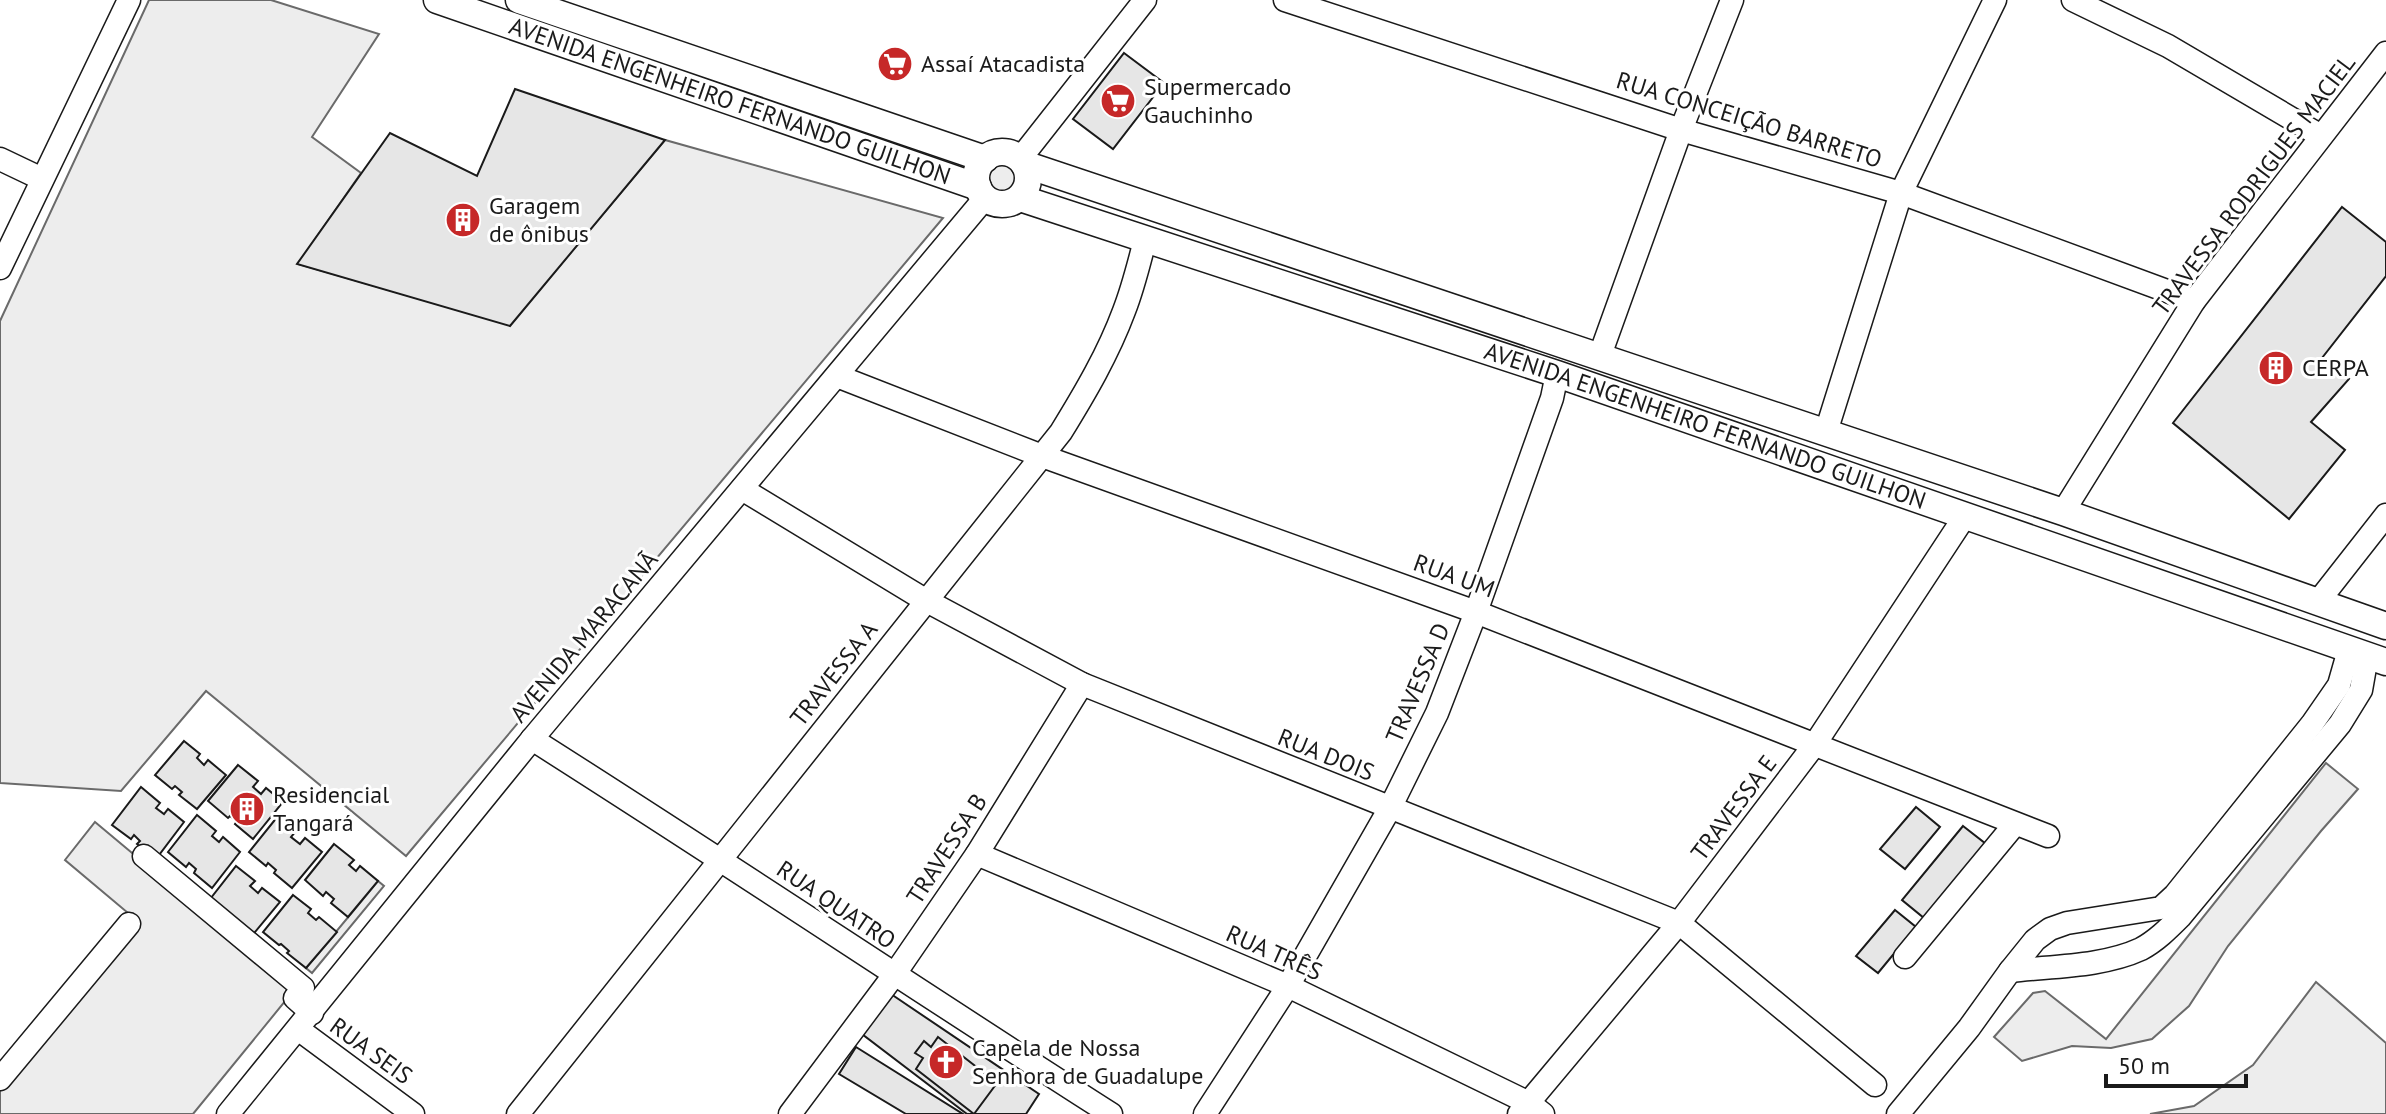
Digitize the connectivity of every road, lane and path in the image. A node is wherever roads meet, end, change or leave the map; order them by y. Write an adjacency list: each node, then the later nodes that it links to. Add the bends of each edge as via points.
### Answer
1 (129, 0): 15 (street)
2 (437, 0): 16 (main road, AVENIDA ENGENHEIRO FERNANDO GUILHON)
3 (519, 0): 13 (main road, AVENIDA ENGENHEIRO FERNANDO GUILHON)
4 (1145, 0): 14 (street)
5 (1285, 0): 10 (street, RUA CONCEIÇÃO BARRETO)
6 (1732, 0): 10 (street)
7 (1995, 0): 17 (street)
8 (2073, 0): 11 (street, via 2168,46)
9 (2386, 53): 11 (street, TRAVESSA RODRIGUES MACIEL)
10 (1681, 130): 17 (street, RUA CONCEIÇÃO BARRETO); 22 (street)
11 (2321, 136): 21 (street, TRAVESSA RODRIGUES MACIEL)
12 (0, 159): 15 (street)
13 (985, 159): 14 (main road, AVENIDA ENGENHEIRO FERNANDO GUILHON, via 1002,152); 16 (main road, AVENIDA ENGENHEIRO FERNANDO GUILHON, via 976,175)
14 (1022, 161): 18 (main road, via 1028,181); 22 (main road, AVENIDA ENGENHEIRO FERNANDO GUILHON)
15 (42, 179): 20 (street)
16 (982, 193): 18 (main road, AVENIDA ENGENHEIRO FERNANDO GUILHON, via 1003,205); 24 (street, AVENIDA MARACANÃ)
17 (1901, 193): 21 (street, RUA CONCEIÇÃO BARRETO); 25 (street)
18 (1020, 198): 19 (main road, AVENIDA ENGENHEIRO FERNANDO GUILHON)
19 (1145, 240): 23 (main road, AVENIDA ENGENHEIRO FERNANDO GUILHON); 26 (street, TRAVESSA A, via 1106,355)
20 (0, 268)
21 (2194, 301): 28 (street, TRAVESSA RODRIGUES MACIEL)
22 (1599, 358): 25 (main road, AVENIDA ENGENHEIRO FERNANDO GUILHON)
23 (1557, 374): 30 (main road, AVENIDA ENGENHEIRO FERNANDO GUILHON); 33 (street, TRAVESSA D)
24 (837, 376): 26 (street, RUA UM); 27 (street, AVENIDA MARACANÃ)
25 (1826, 432): 28 (main road, AVENIDA ENGENHEIRO FERNANDO GUILHON)
26 (1042, 456): 31 (street, TRAVESSA A); 33 (street, RUA UM)
27 (742, 489): 31 (street, RUA DOIS); 37 (street, AVENIDA MARACANÃ)
28 (2063, 512): 32 (main road, AVENIDA ENGENHEIRO FERNANDO GUILHON)
29 (2386, 515): 32 (street)
30 (1965, 516): 35 (main road, AVENIDA ENGENHEIRO FERNANDO GUILHON); 38 (street, TRAVESSA E)
31 (925, 600): 36 (street, RUA DOIS); 44 (street, TRAVESSA A)
32 (2317, 603): 34 (main road, AVENIDA ENGENHEIRO FERNANDO GUILHON)
33 (1476, 612): 38 (street, RUA UM); 39 (street, TRAVESSA D, via 1437,713)
34 (2386, 626)
35 (2367, 656): 45 (street, via 2175,895)
36 (1082, 684): 39 (street, RUA DOIS); 42 (street, TRAVESSA B)
37 (532, 739): 44 (street, RUA QUATRO); 52 (street, AVENIDA MARACANÃ)
38 (1815, 744): 40 (street, RUA UM); 46 (street, TRAVESSA E)
39 (1390, 808): 46 (street, RUA DOIS); 51 (street, TRAVESSA D)
40 (2015, 824): 41 (street, RUA UM); 48 (street)
41 (2048, 836)
42 (977, 854): 50 (street, TRAVESSA B); 51 (street, RUA TRÊS)
43 (144, 856): 52 (street, via 303,988 295,998)
44 (721, 858): 50 (street, RUA QUATRO); 58 (street, TRAVESSA A)
45 (2165, 918): 49 (street, via 2141,948 2114,958); 49 (street, via 2090,918 2050,929)
46 (1679, 923): 54 (street, RUA DOIS); 55 (street, TRAVESSA E)
47 (129, 924): 53 (street)
48 (1905, 957)
49 (2010, 971): 62 (street)
50 (894, 975): 59 (street, TRAVESSA B); 60 (street, RUA QUATRO)
51 (1288, 986): 55 (street, RUA TRÊS); 61 (street, TRAVESSA D)
52 (305, 1021): 56 (street, AVENIDA MARACANÃ); 57 (street, RUA SEIS)
53 (0, 1079)
54 (1875, 1085)
55 (1530, 1110)
56 (228, 1114)
57 (413, 1114)
58 (518, 1114)
59 (790, 1114)
60 (1111, 1114)
61 (1205, 1114)
62 (1898, 1114)

